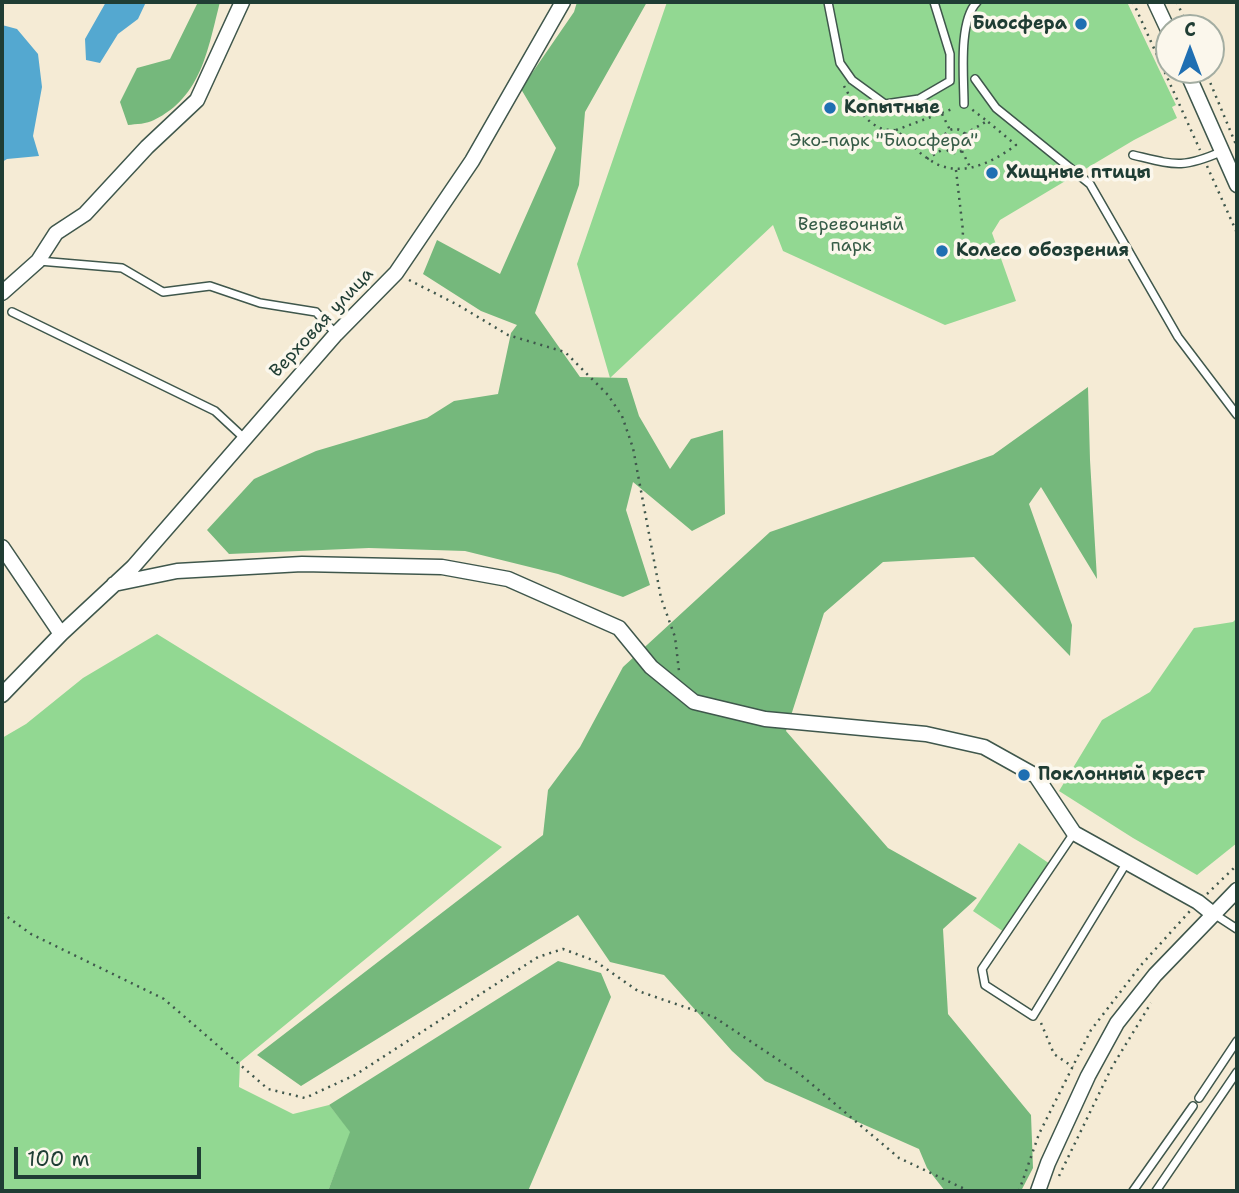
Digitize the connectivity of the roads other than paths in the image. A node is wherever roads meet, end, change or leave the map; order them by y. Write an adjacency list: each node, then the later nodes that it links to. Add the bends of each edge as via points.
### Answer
1 (242, 2): 12 (street, via 197,100 85,214 56,233)
2 (563, 2): 15 (street, Верховая улица, via 472,161 396,273)
3 (828, 2): 4 (lane, via 840,63 852,80 885,104 919,99 950,81 950,54)
4 (934, 2)
5 (977, 2): 8 (lane, via 964,38)
6 (975, 79): 16 (lane, via 996,108 1090,184 1178,337)
7 (1194, 84): 9 (street)
8 (964, 104)
9 (1230, 149): 10 (lane, via 1181,165); 11 (street)
10 (1133, 155)
11 (1237, 185)
12 (38, 261): 13 (street); 15 (lane, via 122,268 163,292 210,286 260,303 316,312)
13 (2, 293)
14 (12, 312): 17 (lane, via 215,411)
15 (336, 334): 17 (street, Верховая улица)
16 (1237, 415)
17 (244, 438): 19 (street, Верховая улица)
18 (2, 547): 20 (street)
19 (114, 584): 20 (street, Верховая улица); 22 (street, via 177,571 302,564 442,566 508,579 619,628 651,667 694,702 765,719 926,734 984,747 1036,776)
20 (61, 634): 21 (street, Верховая улица)
21 (2, 695)
22 (1074, 833): 23 (street); 23 (lane, via 982,969 985,985 1033,1016)
23 (1127, 862): 25 (street)
24 (1237, 890): 25 (street)
25 (1213, 914): 26 (lane); 31 (street, via 1117,1023)
26 (1237, 929)
27 (1237, 1041): 29 (lane)
28 (1237, 1072): 33 (lane)
29 (1199, 1098)
30 (1194, 1106): 32 (lane)
31 (1038, 1191)
32 (1133, 1191)
33 (1156, 1191)

